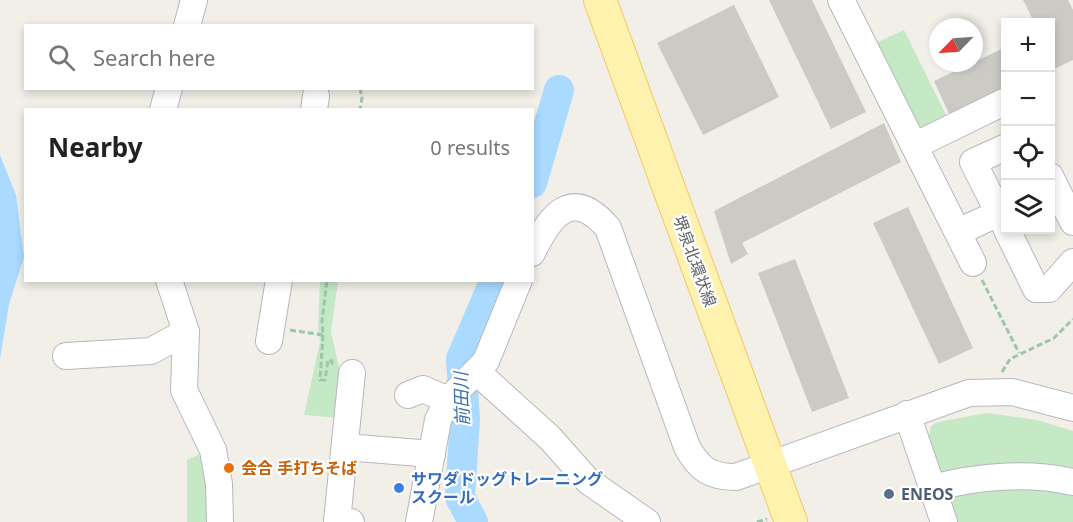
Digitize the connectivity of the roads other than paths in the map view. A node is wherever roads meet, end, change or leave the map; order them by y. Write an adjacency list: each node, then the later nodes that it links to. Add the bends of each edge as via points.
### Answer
1 (194, 0): 4 (street)
2 (600, 0): 33 (main road, 堺泉北環状線)
3 (841, 0): 8 (street)
4 (188, 24)
5 (168, 90): 7 (street)
6 (1001, 103): 8 (street)
7 (164, 108)
8 (916, 145): 14 (street)
9 (1001, 149): 11 (street, via 974,162)
10 (1052, 180): 12 (street)
11 (1001, 217)
12 (1073, 222)
13 (1001, 224): 14 (street)
14 (958, 232): 18 (street)
15 (1009, 234): 17 (street, via 1036,289 1049,289)
16 (534, 249): 33 (street, via 545,226 559,212 579,207 595,213 608,228 694,462 706,473 719,477 736,477)
17 (1073, 262)
18 (973, 263)
19 (171, 282): 22 (street)
20 (279, 282): 23 (street)
21 (511, 282): 26 (street, via 486,362)
22 (186, 332): 24 (street, via 151,351); 37 (street, via 184,390 213,450)
23 (270, 334)
24 (66, 356)
25 (352, 373): 31 (street)
26 (475, 374): 28 (street); 39 (street, via 550,438 588,481)
27 (408, 395): 28 (street, via 423,389)
28 (450, 398): 32 (street, via 438,420)
29 (1073, 408): 30 (street, via 1012,392 969,393)
30 (907, 414): 33 (street); 35 (street)
31 (345, 447): 32 (street); 38 (street, via 337,521)
32 (432, 454): 36 (street)
33 (770, 465): 40 (main road, 堺泉北環状線)
34 (1073, 482): 35 (street, via 1012,477 965,479)
35 (933, 488): 41 (street)
36 (421, 521)
37 (220, 522)
38 (351, 522)
39 (647, 522)
40 (791, 522)
41 (944, 522)

